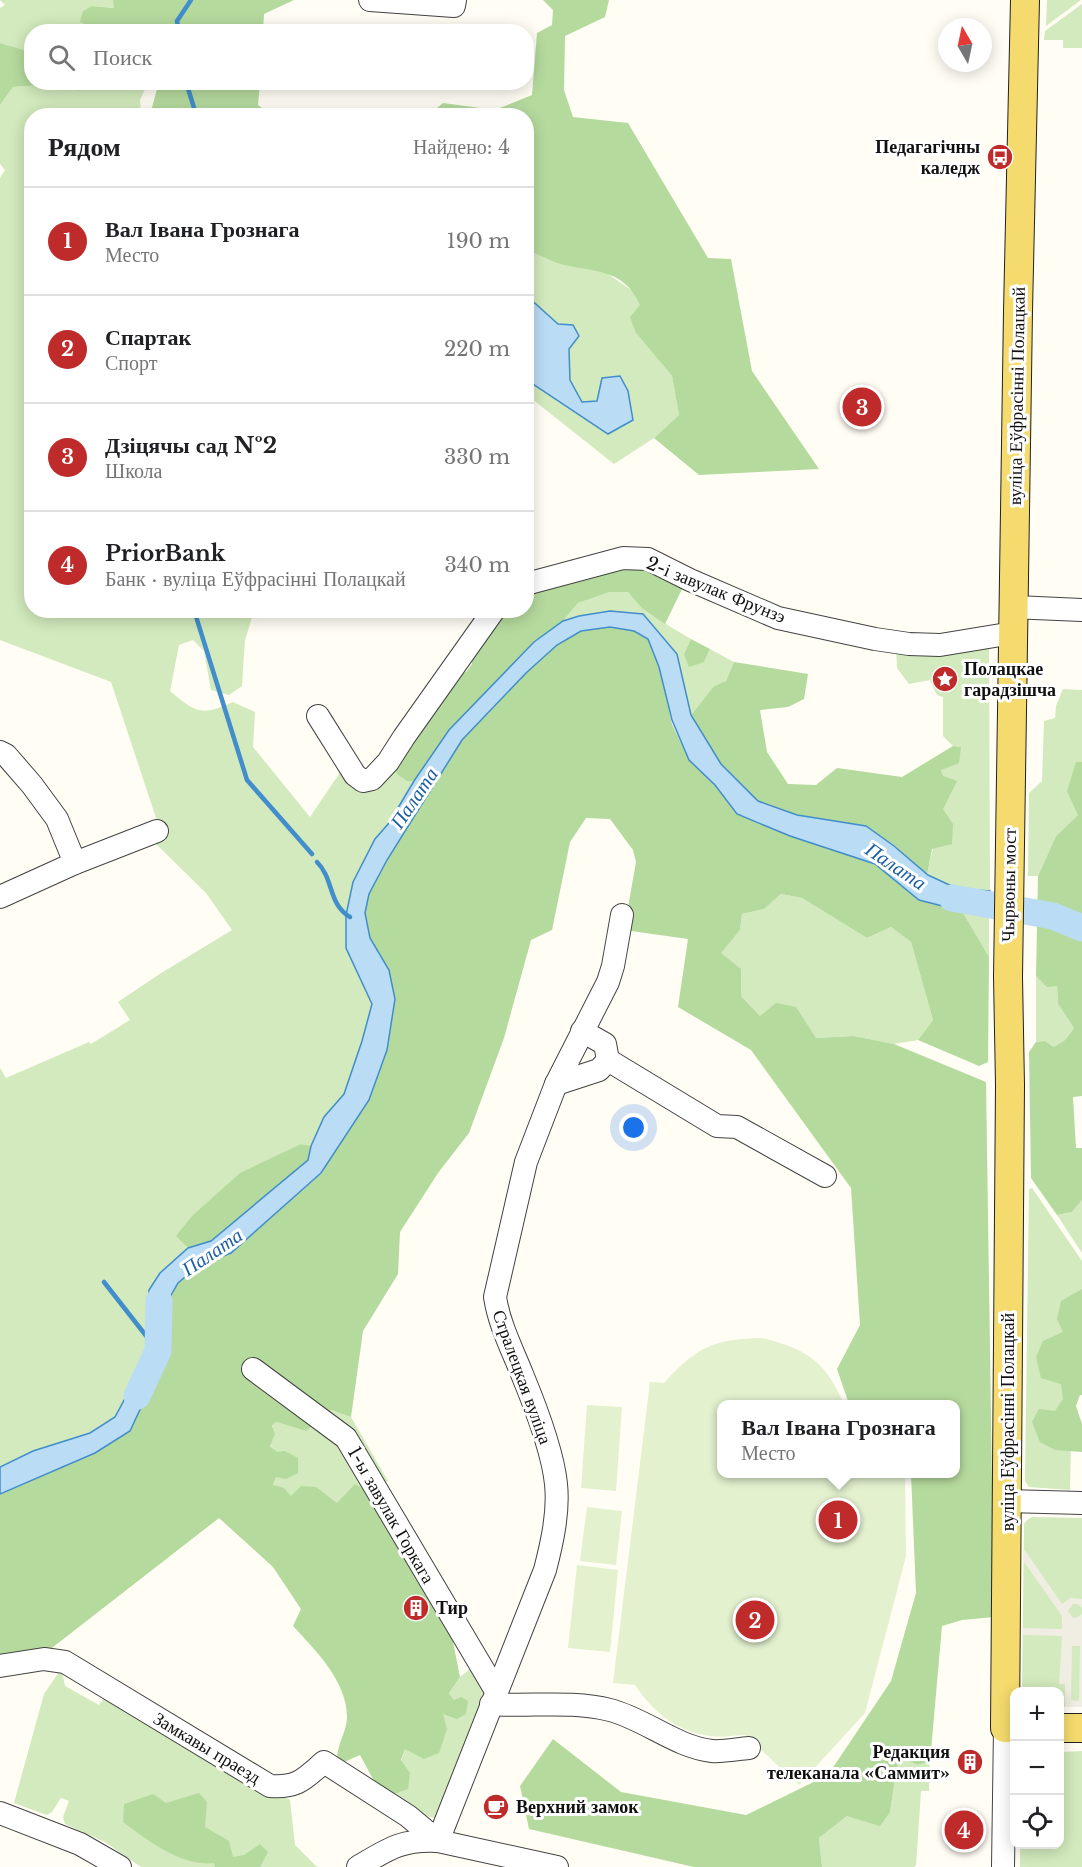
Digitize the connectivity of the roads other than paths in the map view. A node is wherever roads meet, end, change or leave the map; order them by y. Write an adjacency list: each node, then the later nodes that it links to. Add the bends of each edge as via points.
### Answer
1 (370, 0): 2 (street, via 454,6)
2 (455, 0)
3 (1025, 0): 7 (main road, вуліца Еўфрасінні Полацкай)
4 (534, 582): 7 (street, 2-і завулак Фрунзэ, via 623,558 648,559 778,618 909,644 940,645)
5 (1082, 610): 7 (street, 2-і завулак Фрунзэ)
6 (488, 618): 8 (street, via 388,762 372,779 363,781 355,775)
7 (1013, 620): 10 (main road, вуліца Еўфрасінні Полацкай)
8 (318, 716)
9 (0, 752): 12 (street, via 57,819)
10 (1010, 793): 15 (main road, Чырвоны мост)
11 (157, 831): 12 (street)
12 (75, 863): 13 (street)
13 (0, 897)
14 (622, 915): 16 (street, Стралецкая вуліца, via 608,982)
15 (1008, 977): 21 (main road, вуліца Еўфрасінні Полацкай)
16 (582, 1032): 17 (street, via 605,1044); 18 (street, Стралецкая вуліца)
17 (608, 1060): 18 (street, via 599,1070); 19 (street, via 717,1126 737,1127)
18 (556, 1084): 24 (street, Стралецкая вуліца, via 526,1162 495,1296 497,1312 551,1459 556,1504 545,1570)
19 (825, 1176)
20 (254, 1369): 24 (street, 1-ы завулак Горкага, via 346,1438)
21 (1007, 1501): 22 (street); 25 (main road, вуліца Еўфрасінні Полацкай)
22 (1082, 1503)
23 (0, 1666): 30 (street, Замкавы праезд, via 44,1659 64,1662 270,1786 299,1784 324,1762 408,1816)
24 (493, 1698): 28 (street, via 608,1710 712,1751); 30 (street, Стралецкая вуліца)
25 (1010, 1728): 35 (street, вуліца Еўфрасінні Полацкай)
26 (1064, 1728): 27 (main road)
27 (1082, 1728)
28 (748, 1748)
29 (0, 1813): 32 (street, via 80,1844)
30 (438, 1841): 31 (street, via 398,1844); 34 (street)
31 (384, 1860): 33 (street)
32 (120, 1867)
33 (358, 1867)
34 (558, 1867)
35 (1003, 1867)

